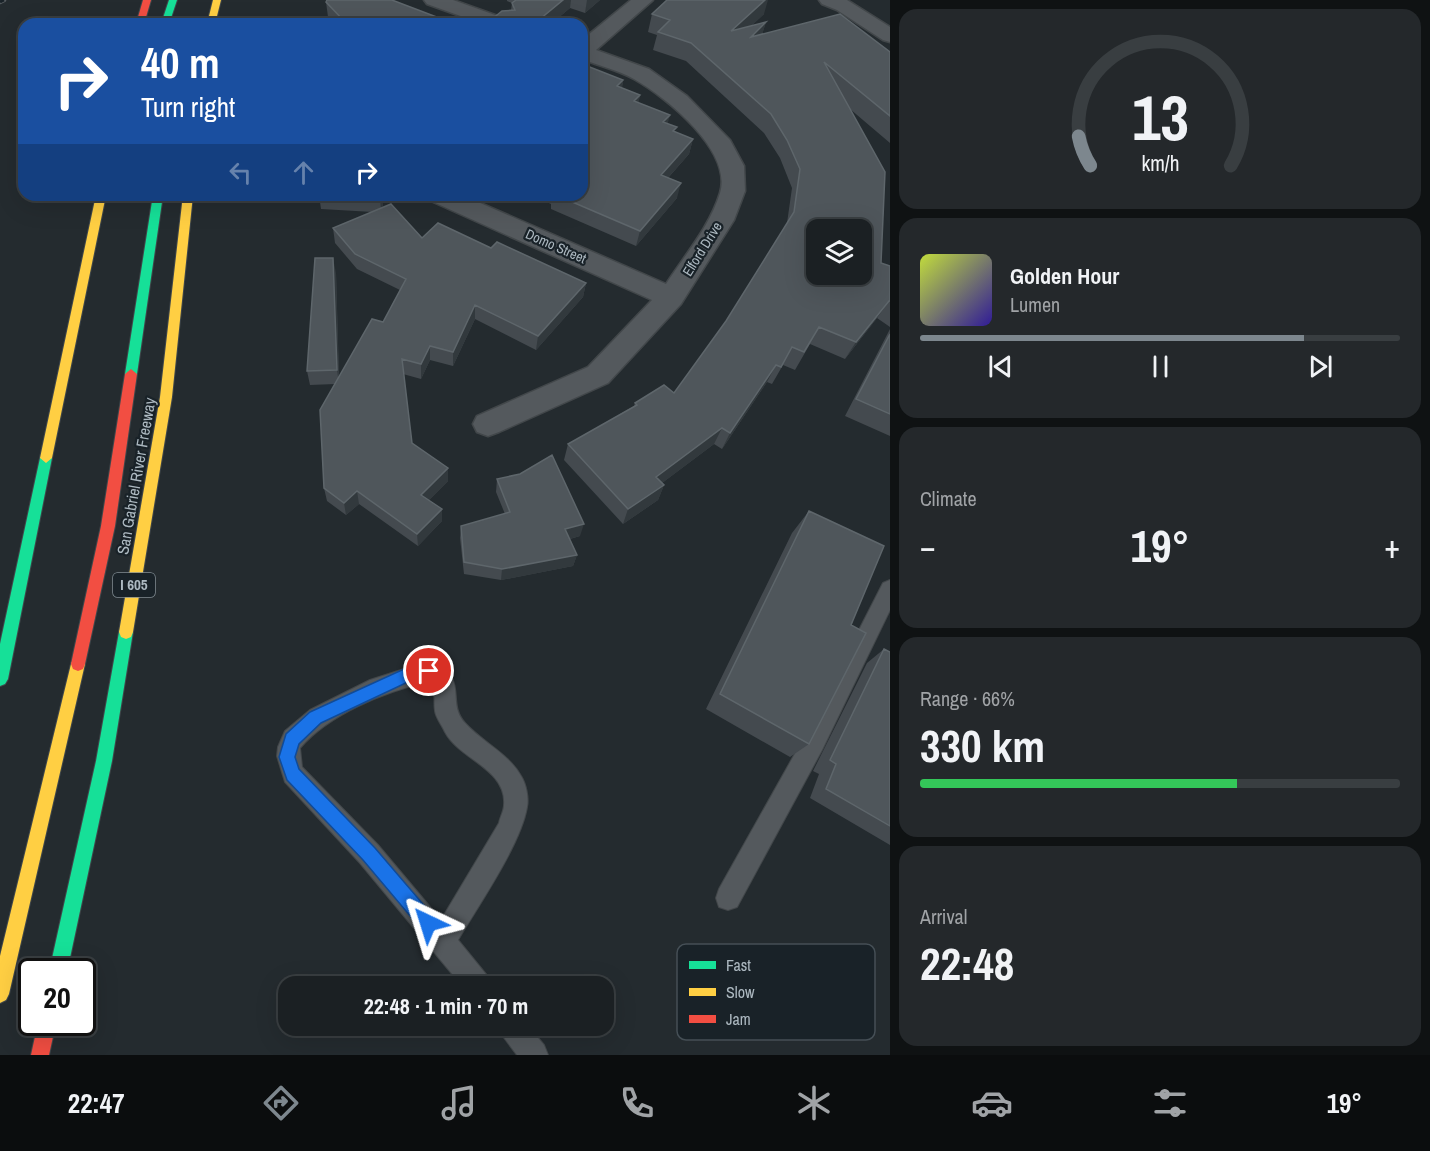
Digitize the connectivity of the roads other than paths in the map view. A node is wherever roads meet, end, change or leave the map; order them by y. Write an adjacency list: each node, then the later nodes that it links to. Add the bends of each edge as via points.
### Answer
1 (147, 0): 7 (highway)
2 (173, 0): 8 (highway)
3 (217, 0): 9 (highway)
4 (434, 0): 10 (street)
5 (643, 0): 12 (street)
6 (829, 0): 11 (street)
7 (142, 18)
8 (167, 18)
9 (212, 18)
10 (485, 18)
11 (890, 36)
12 (588, 47)
13 (588, 54): 18 (street, Elford Drive, via 641,74 680,100 718,140 732,166 733,191 721,220)
14 (100, 201): 21 (highway)
15 (157, 201): 26 (highway, via 108,526)
16 (187, 201): 24 (highway, San Gabriel River Freeway / I 605, via 162,420 104,761)
17 (454, 201): 18 (street, Domo Street)
18 (671, 297): 19 (street, Elford Drive, via 598,375)
19 (488, 424)
20 (890, 589): 22 (lane, via 814,742)
21 (0, 679)
22 (728, 898)
23 (443, 941): 23 (lane, via 369,854 293,774 287,757 292,740 316,718 409,674 429,671 441,679 446,711 456,730 502,769 513,784 516,805 509,828); 25 (lane)
24 (61, 958)
25 (471, 976)
26 (0, 994)
27 (44, 1036): 29 (highway)
28 (519, 1036): 30 (lane)
29 (40, 1055)
30 (534, 1055)

